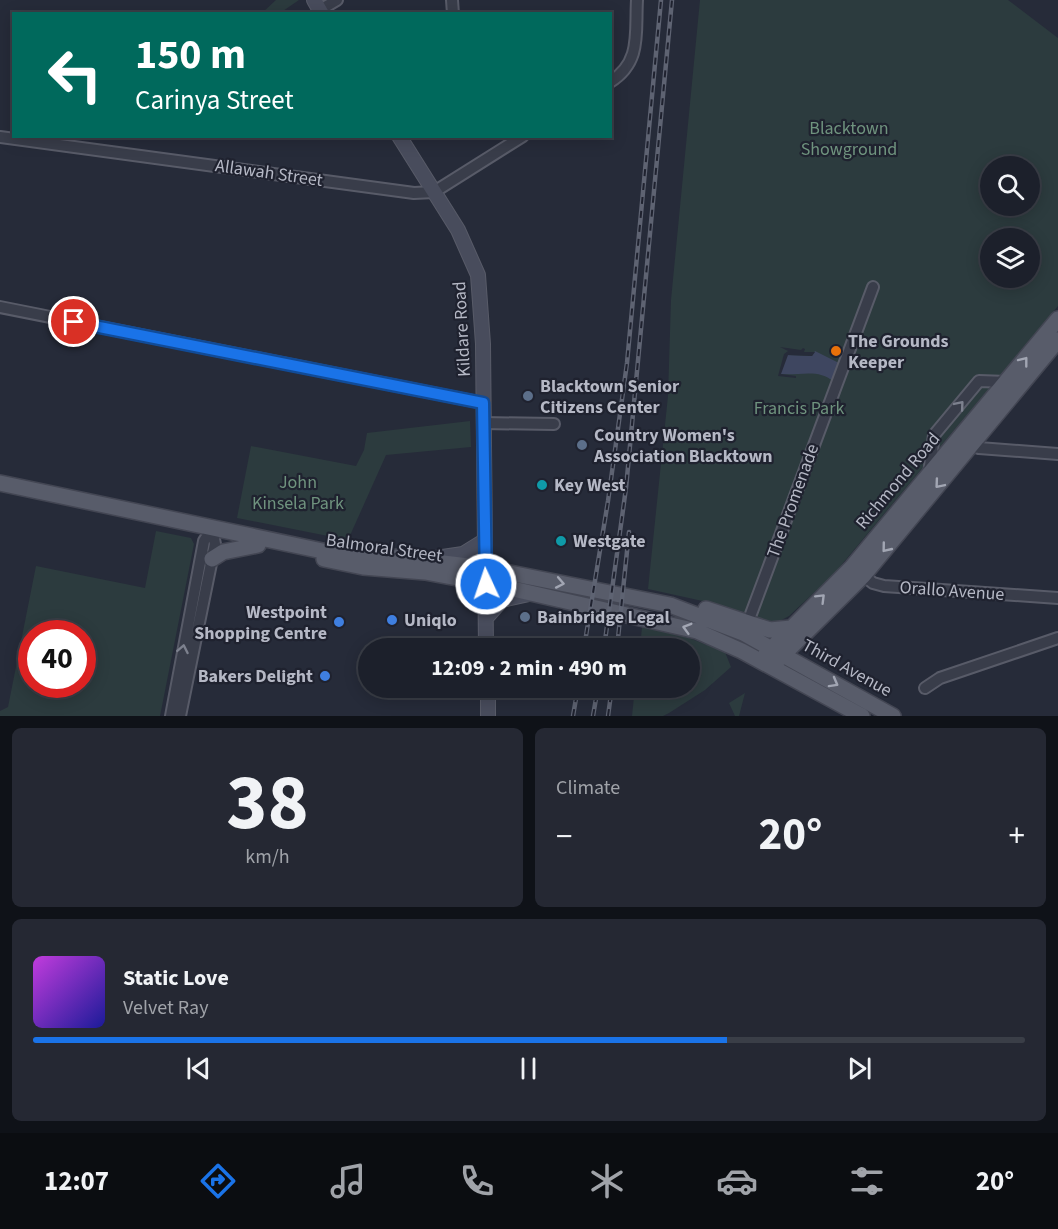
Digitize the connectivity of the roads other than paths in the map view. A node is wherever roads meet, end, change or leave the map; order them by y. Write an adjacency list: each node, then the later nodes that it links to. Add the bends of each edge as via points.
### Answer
1 (337, 0): 3 (street)
2 (637, 0): 4 (street, via 634,53 629,68)
3 (318, 8)
4 (612, 81)
5 (0, 137): 8 (street, Allawah Street, via 414,193)
6 (400, 138): 8 (street, Kildare Road)
7 (520, 138): 8 (street)
8 (434, 192): 14 (street, Kildare Road, via 466,245 478,275)
9 (873, 287): 33 (street, The Promenade)
10 (0, 308): 14 (street)
11 (1058, 319): 13 (main road, Richmond Road, one-way to 11)
12 (1058, 340): 17 (main road, Richmond Road)
13 (1007, 382): 17 (main road, Richmond Road); 19 (street, one-way to 13, via 934,435 979,381)
14 (483, 403): 15 (street, Kildare Road)
15 (483, 423): 16 (street); 22 (street, Kildare Road)
16 (554, 424)
17 (964, 442): 18 (street); 19 (main road, Richmond Road); 27 (main road, Richmond Road, one-way to 27)
18 (1058, 454)
19 (929, 475): 27 (main road, Richmond Road)
20 (0, 483): 21 (main road, Balmoral Street)
21 (212, 529): 23 (main road, Balmoral Street, via 225,538); 24 (street); 25 (main road, Balmoral Street, via 332,553); 43 (street, one-way to 21, via 204,542)
22 (484, 541): 25 (street, via 463,554); 26 (street, Kildare Road)
23 (258, 545): 24 (main road, via 223,552); 28 (main road, Balmoral Street, via 363,567 425,572)
24 (212, 559): 44 (street)
25 (427, 560): 26 (main road, Balmoral Street)
26 (485, 568): 28 (street, Kildare Road); 31 (main road, Balmoral Street, one-way to 31)
27 (857, 571): 30 (street, Orallo Avenue, via 884,586); 32 (main road, Richmond Road); 35 (main road, Richmond Road, one-way to 27)
28 (486, 584): 29 (main road, Balmoral Street); 34 (street, Kildare Road)
29 (534, 593): 34 (street, via 502,600); 39 (main road, Balmoral Street, one-way to 29, via 686,627)
30 (1058, 598)
31 (670, 605): 35 (main road, via 713,611 770,630); 38 (main road, Balmoral Street, via 742,633)
32 (830, 609): 38 (main road, Richmond Road); 40 (main road, via 805,649)
33 (751, 614)
34 (486, 620): 36 (street, Kildare Road)
35 (791, 628): 38 (main road, Richmond Road)
36 (486, 638)
37 (1058, 638): 41 (street, via 940,678)
38 (777, 652): 39 (main road, Richmond Road); 40 (main road, Third Avenue)
39 (765, 663): 46 (main road, Third Avenue)
40 (809, 669): 47 (main road, Third Avenue, one-way to 47)
41 (925, 688)
42 (488, 698): 45 (street)
43 (171, 716)
44 (180, 716)
45 (488, 716)
46 (862, 716)
47 (893, 716)

